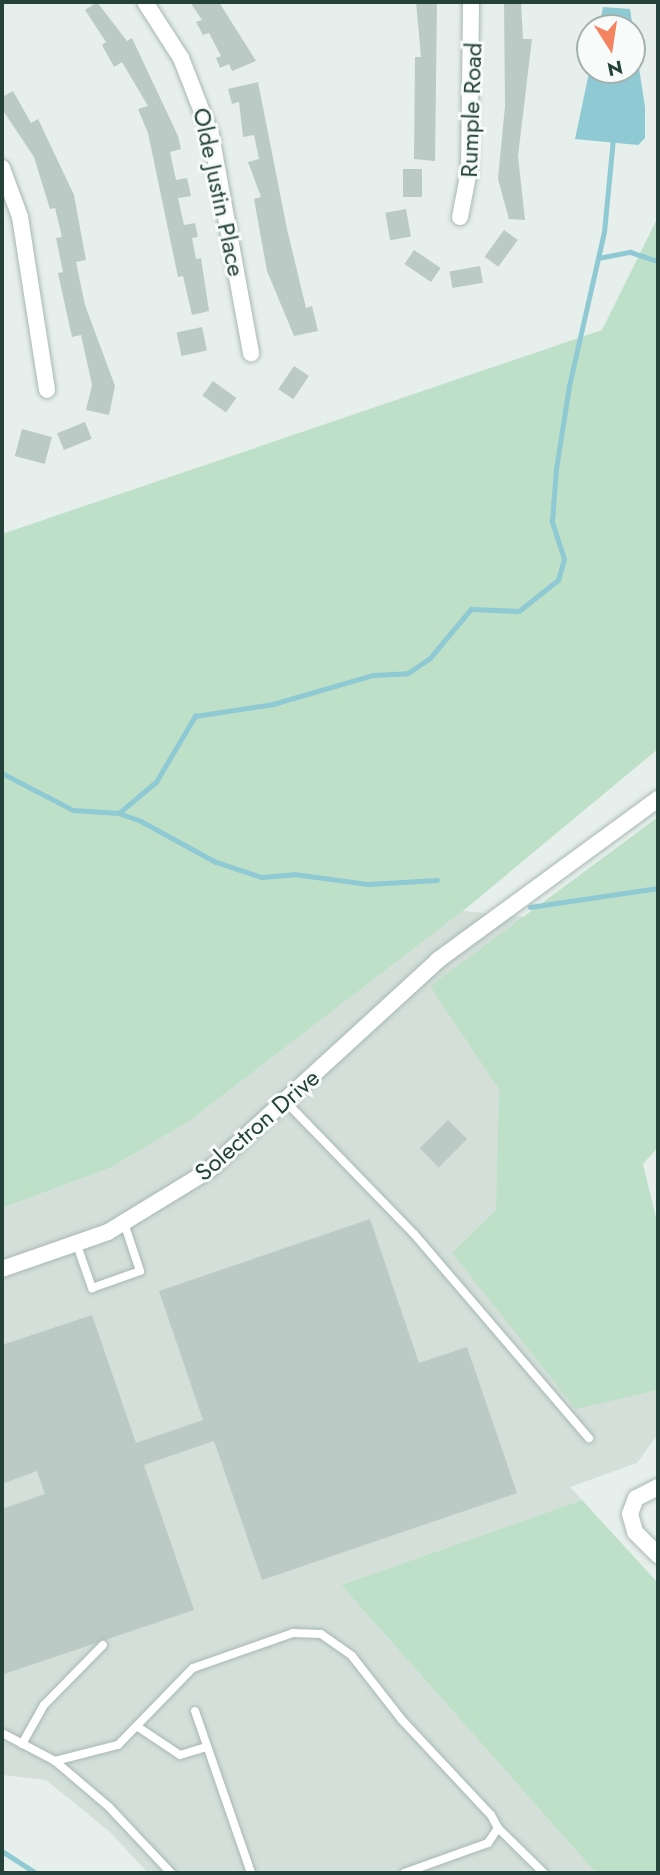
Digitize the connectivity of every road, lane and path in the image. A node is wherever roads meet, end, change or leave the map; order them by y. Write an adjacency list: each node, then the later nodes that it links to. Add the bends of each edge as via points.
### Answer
1 (145, 2): 5 (street, Olde Justin Place, via 181,58 211,135)
2 (471, 2): 4 (street, Rumple Road, via 469,171)
3 (2, 168): 6 (street, via 20,216)
4 (460, 217)
5 (251, 353)
6 (47, 390)
7 (658, 799): 8 (street, Solectron Drive, via 478,928 396,996)
8 (287, 1103): 9 (street, Solectron Drive, via 208,1171); 12 (lane, via 414,1234)
9 (124, 1223): 10 (street, Solectron Drive); 10 (lane, via 140,1271 92,1288)
10 (77, 1245): 11 (street, Solectron Drive)
11 (2, 1269)
12 (589, 1438)
13 (658, 1487): 14 (street, via 636,1498 630,1514 635,1532)
14 (658, 1555)
15 (103, 1645): 19 (lane, via 44,1705)
16 (195, 1712): 20 (lane)
17 (138, 1727): 20 (lane, via 180,1755); 21 (lane, via 107,1752); 22 (lane, via 192,1668 293,1633 321,1634 352,1656)
18 (2, 1733): 19 (lane)
19 (22, 1744): 21 (lane)
20 (207, 1747): 24 (lane)
21 (55, 1761): 23 (lane, via 109,1807)
22 (498, 1828): 25 (lane, via 488,1843); 26 (lane)
23 (171, 1873)
24 (251, 1873)
25 (404, 1873)
26 (544, 1873)

